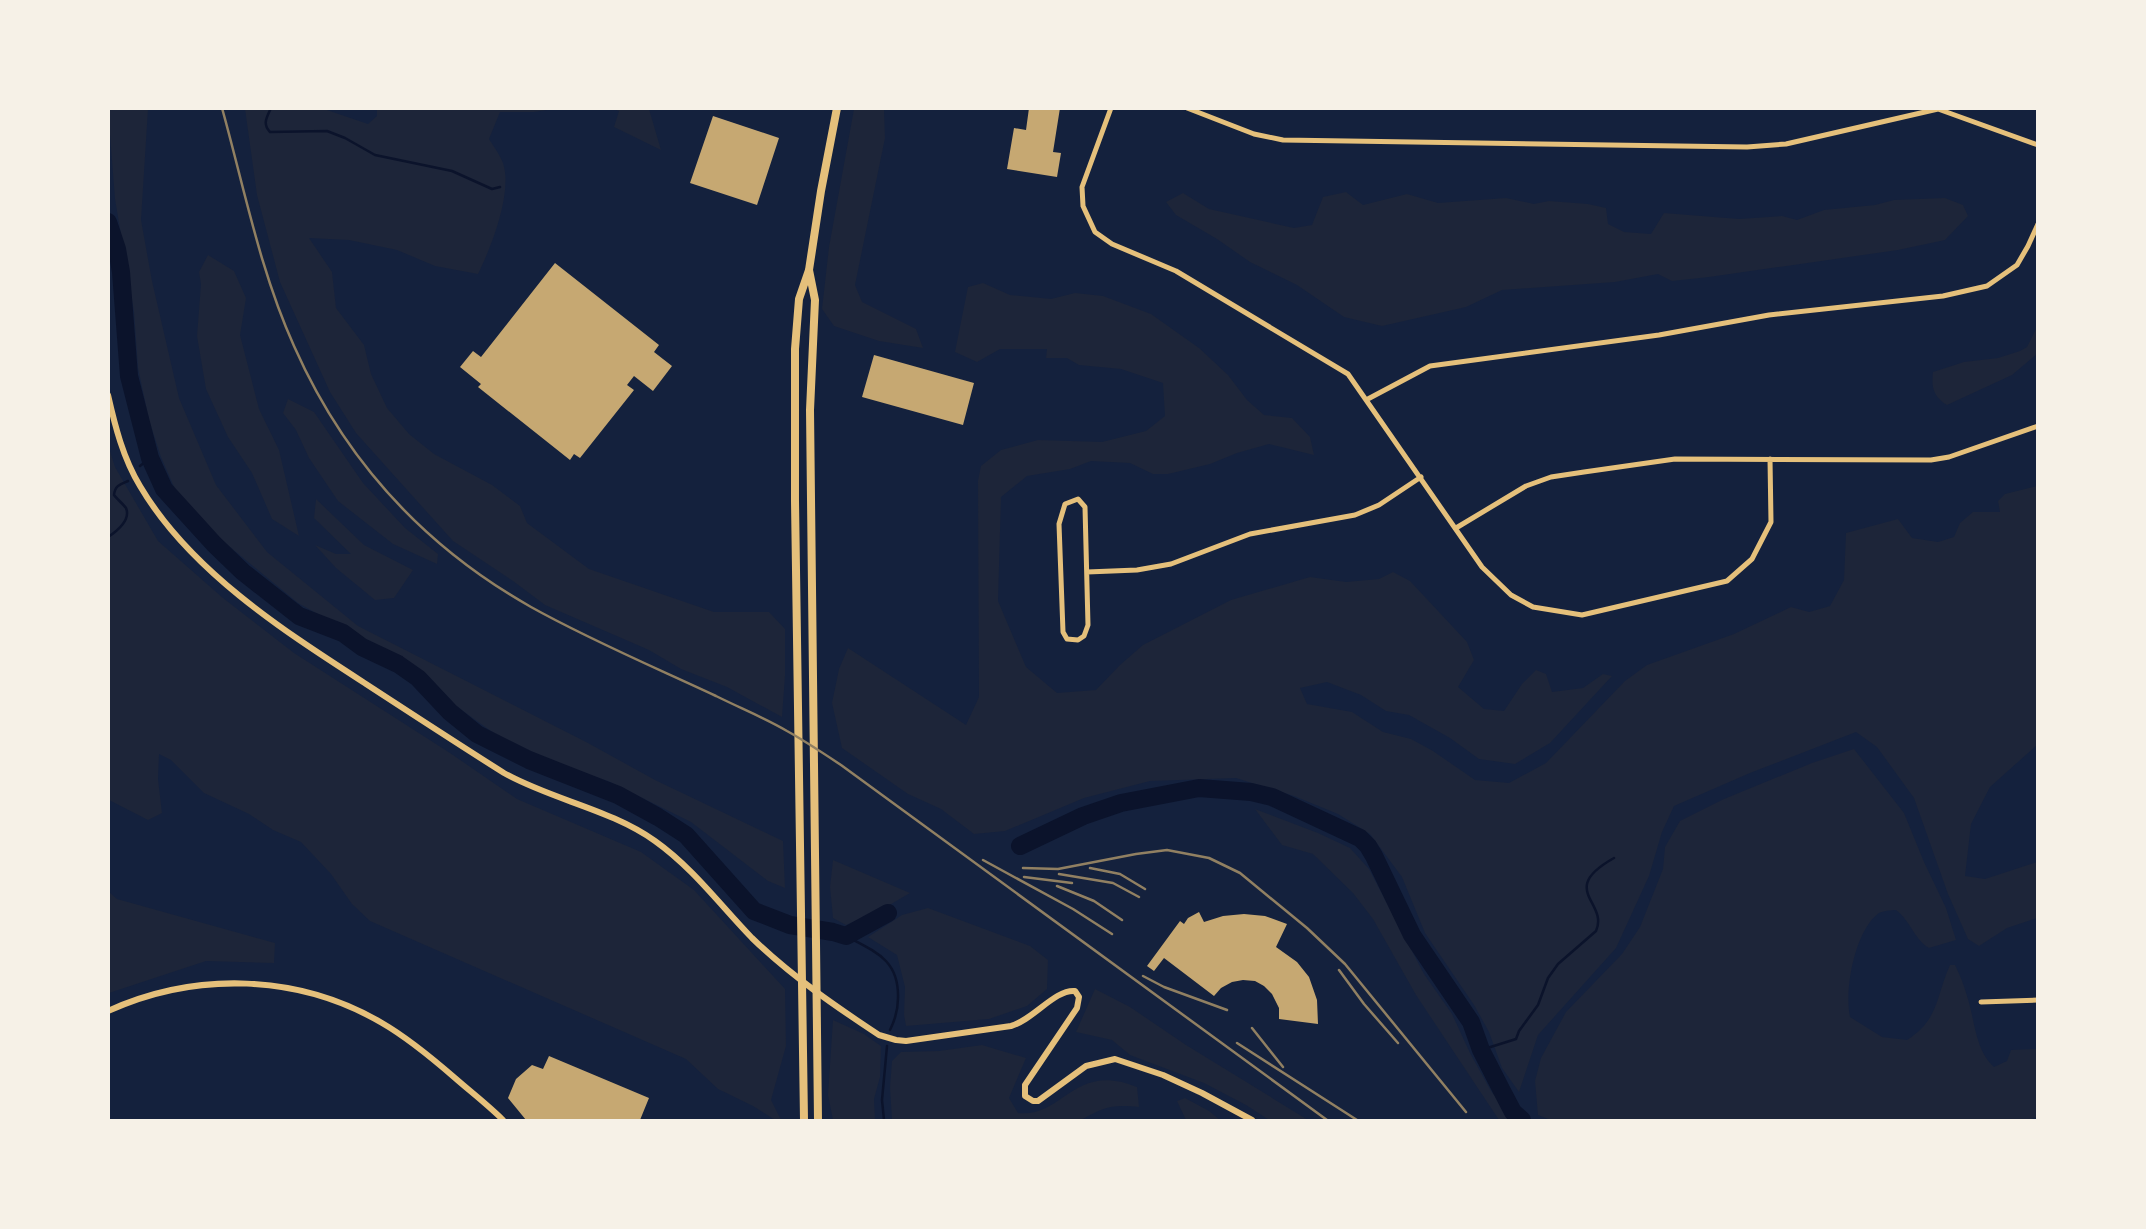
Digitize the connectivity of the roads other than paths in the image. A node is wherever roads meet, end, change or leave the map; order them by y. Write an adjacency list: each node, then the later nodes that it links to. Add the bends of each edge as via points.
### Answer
1 (1111, 108): 8 (street, via 1082,187 1083,206 1095,232 1112,244 1177,271 1325,359 1348,374)
2 (1187, 108): 4 (street, via 1283,140 1747,147 1786,144 1938,108)
3 (838, 110): 6 (highway)
4 (2038, 145)
5 (2038, 224): 8 (street, via 2017,265 1987,286 1943,296 1769,315 1430,366)
6 (809, 270): 18 (highway, via 799,299 795,349); 19 (highway, via 815,300 810,380)
7 (108, 395): 20 (street, via 129,465 145,495 190,548 247,603 505,773 655,841 785,968 879,1035 906,1041 1011,1026 1027,1020 1061,994 1075,991 1079,997 1076,1008 1025,1085 1028,1099 1038,1101 1086,1066 1115,1059 1163,1075)
8 (1366, 400): 11 (street)
9 (2038, 426): 10 (street, via 1931,460)
10 (1770, 459): 12 (street, via 1675,459 1551,477 1526,486); 12 (street, via 1771,522 1752,559 1727,581 1582,615 1533,607 1511,595 1482,567)
11 (1421, 477): 12 (street); 13 (street, via 1355,515 1250,534 1171,564)
12 (1456, 528)
13 (1087, 572): 13 (street, via 1085,507 1078,499 1065,504 1059,524 1063,632 1068,639 1084,636 1088,625)
14 (2038, 1000): 15 (street)
15 (1981, 1002)
16 (108, 1011): 17 (street, via 164,992 215,983 274,985 309,993 349,1006 397,1032)
17 (503, 1121)
18 (804, 1121)
19 (818, 1121)
20 (1252, 1121)

